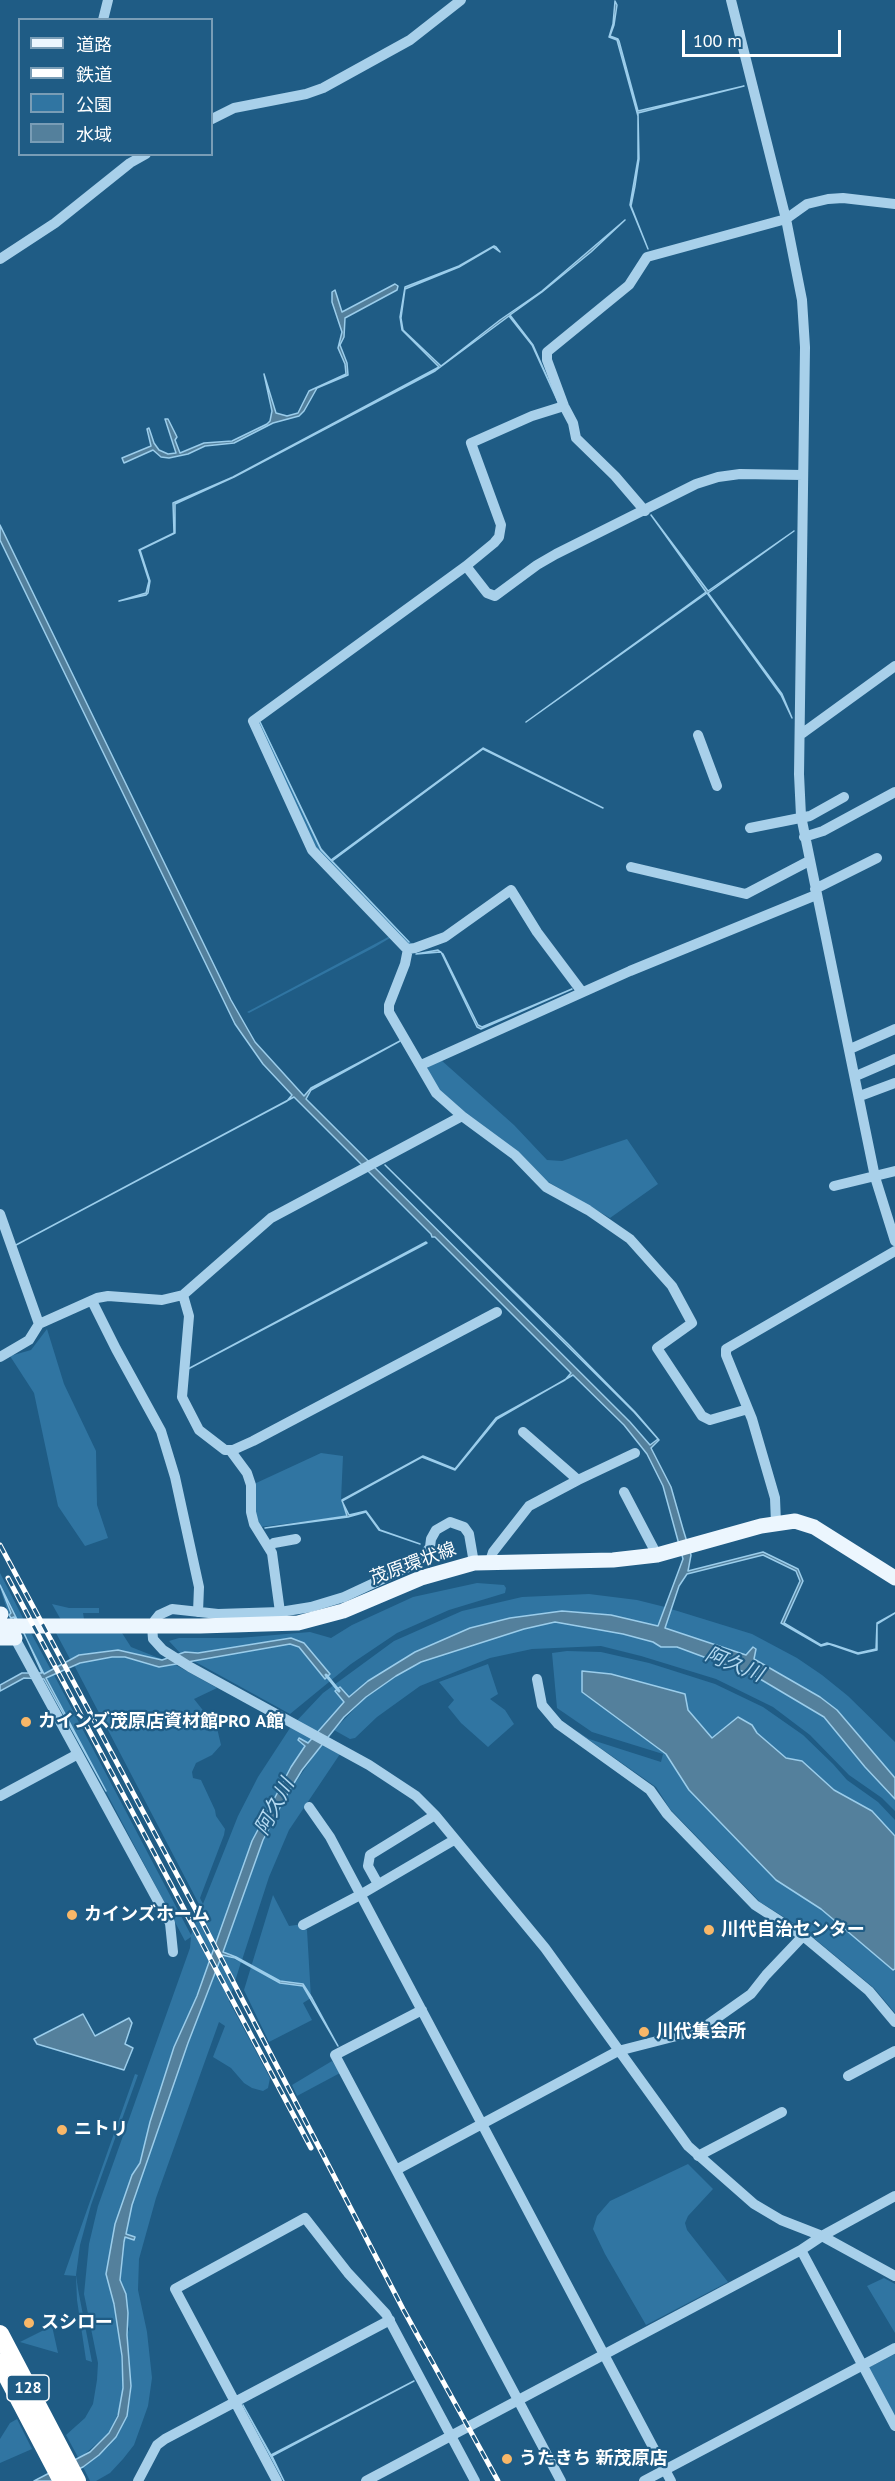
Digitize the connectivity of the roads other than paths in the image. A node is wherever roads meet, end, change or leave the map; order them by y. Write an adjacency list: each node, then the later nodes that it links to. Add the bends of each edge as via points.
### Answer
1 (108, 0): 4 (street)
2 (461, 0): 5 (street, via 410,40 323,88 234,108)
3 (731, 0): 8 (street)
4 (104, 18)
5 (213, 118)
6 (129, 159): 9 (street, via 55,223)
7 (895, 204): 8 (street, via 828,199 807,204)
8 (786, 219): 10 (street, via 647,257 629,285 546,355); 11 (street, via 802,300)
9 (0, 259)
10 (564, 406): 12 (street, via 577,441); 13 (street, via 471,443 501,530 494,543)
11 (803, 475): 12 (street, via 718,477 677,492); 16 (street)
12 (645, 511): 13 (street, via 556,554 495,596 487,593)
13 (466, 566): 27 (street, via 253,721 312,850)
14 (895, 666): 16 (street)
15 (698, 735): 17 (street)
16 (800, 735): 20 (street)
17 (717, 786)
18 (895, 792): 22 (street)
19 (844, 797): 20 (street, via 810,816)
20 (801, 816): 21 (street); 22 (street)
21 (750, 828)
22 (805, 839): 24 (street)
23 (877, 858): 26 (street)
24 (809, 859): 25 (street, via 746,894); 26 (street)
25 (631, 867)
26 (816, 892): 28 (street); 30 (street)
27 (408, 949): 28 (street, via 445,937 511,890); 32 (street, via 388,1008)
28 (582, 992): 32 (street)
29 (895, 1029): 30 (street)
30 (850, 1049): 33 (street)
31 (895, 1059): 33 (street)
32 (421, 1065): 36 (street, via 440,1099)
33 (856, 1076): 35 (street)
34 (895, 1083): 35 (street)
35 (860, 1096): 38 (street)
36 (462, 1116): 43 (street, via 271,1218); 48 (street, via 515,1155 546,1187 630,1239 672,1286 692,1323 657,1348 702,1416 710,1420)
37 (895, 1171): 38 (street)
38 (875, 1177): 39 (street); 41 (street)
39 (834, 1186)
40 (0, 1214): 46 (street)
41 (895, 1241)
42 (895, 1251): 48 (street, via 726,1349)
43 (183, 1294): 44 (street, via 162,1300 108,1296); 50 (street, via 189,1316 182,1396 199,1430)
44 (92, 1301): 46 (street); 63 (street, via 161,1431 199,1587)
45 (497, 1312): 50 (street)
46 (39, 1324): 47 (street, via 29,1340)
47 (0, 1357)
48 (748, 1409): 54 (street, via 776,1497)
49 (523, 1432): 52 (street)
50 (230, 1450): 56 (street, via 247,1473 254,1524)
51 (635, 1453): 52 (street)
52 (578, 1480): 58 (street, via 529,1506)
53 (624, 1492): 57 (street)
54 (776, 1523): 57 (main road, 茂原環状線); 60 (main road, 茂原環状線, via 795,1521 814,1527)
55 (296, 1539): 56 (street)
56 (269, 1547): 61 (street)
57 (657, 1555): 58 (main road, 茂原環状線, via 613,1560)
58 (490, 1561): 59 (main road, 茂原環状線)
59 (474, 1563): 61 (street, via 469,1534 464,1527 450,1522 436,1530 426,1554 411,1567 328,1603); 63 (main road, 茂原環状線, via 421,1578 321,1618 276,1625)
60 (895, 1578)
61 (280, 1612): 63 (street)
62 (0, 1616): 63 (main road, 茂原環状線); 64 (street)
63 (199, 1619): 69 (street, via 172,1609 159,1615 152,1632 157,1645 189,1667 344,1751 416,1796)
64 (7, 1638): 66 (street)
65 (537, 1679): 74 (street, via 542,1705 558,1724 650,1790 667,1814 755,1905)
66 (78, 1754): 67 (street); 75 (street, via 170,1923)
67 (0, 1796)
68 (309, 1807): 72 (street)
69 (435, 1815): 70 (street); 71 (street, via 370,1855 368,1866)
70 (454, 1839): 71 (street); 78 (street, via 545,1948)
71 (378, 1884): 72 (street)
72 (360, 1895): 73 (street); 76 (street)
73 (303, 1925)
74 (803, 1936): 77 (street, via 869,1991); 78 (street, via 751,1994 718,2019 700,2030)
75 (173, 1952)
76 (422, 2010): 82 (street); 84 (street, via 335,2055)
77 (895, 2022)
78 (618, 2051): 82 (street); 83 (street)
79 (895, 2051): 80 (street)
80 (848, 2076)
81 (782, 2112): 83 (street)
82 (482, 2124): 84 (street); 92 (street)
83 (698, 2156): 86 (street, via 754,2204)
84 (396, 2169): 95 (street)
85 (895, 2196): 86 (street)
86 (822, 2236): 87 (street); 88 (street)
87 (801, 2250): 92 (street); 94 (street)
88 (895, 2276)
89 (390, 2320): 96 (street); 96 (street, via 305,2218 175,2289); 98 (street)
90 (0, 2334): 99 (highway, 128)
91 (895, 2348): 94 (street)
92 (604, 2355): 95 (street); 100 (street)
93 (0, 2363): 99 (highway, 128)
94 (862, 2365): 97 (street); 100 (street)
95 (518, 2401): 98 (street); 107 (street)
96 (235, 2402): 103 (street, via 160,2442); 104 (street)
97 (895, 2426)
98 (451, 2436): 105 (street); 106 (street)
99 (51, 2445): 101 (highway, 128); 102 (highway, 128)
100 (665, 2470): 108 (street); 109 (street)
101 (62, 2481)
102 (77, 2481)
103 (138, 2481)
104 (277, 2481)
105 (366, 2481)
106 (475, 2481)
107 (561, 2481)
108 (644, 2481)
109 (671, 2481)

